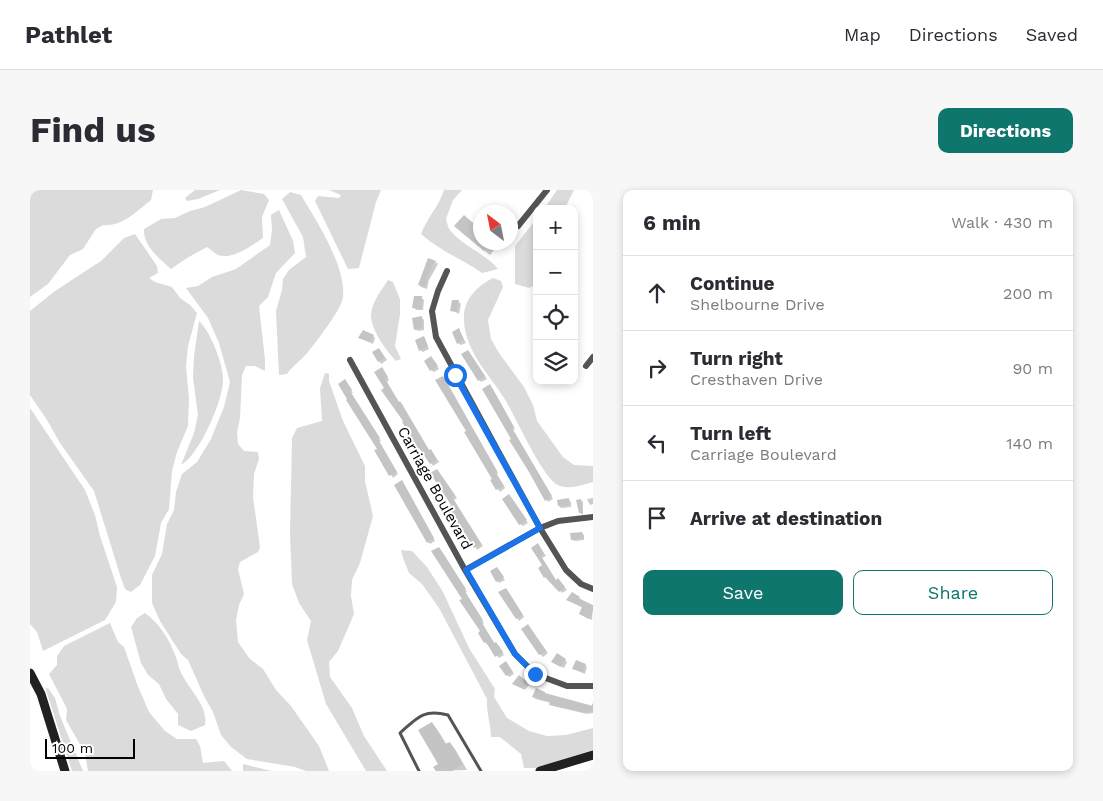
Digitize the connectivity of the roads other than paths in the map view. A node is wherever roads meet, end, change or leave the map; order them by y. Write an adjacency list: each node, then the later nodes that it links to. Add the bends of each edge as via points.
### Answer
1 (547, 190): 2 (street)
2 (518, 226)
3 (448, 271): 8 (street, via 432,311 436,337)
4 (593, 357): 6 (street)
5 (350, 360): 9 (street, Carriage Boulevard)
6 (586, 366)
7 (593, 516): 8 (street, via 558,521)
8 (540, 528): 9 (street); 10 (street, via 566,570 581,584)
9 (466, 570): 12 (street, Carriage Boulevard, via 515,654 535,674 567,686)
10 (593, 589)
11 (30, 673): 14 (street)
12 (593, 686)
13 (593, 756): 17 (street)
14 (65, 771)
15 (420, 771): 16 (lane, via 400,733 419,715 435,712 448,715)
16 (481, 771)
17 (540, 771)

